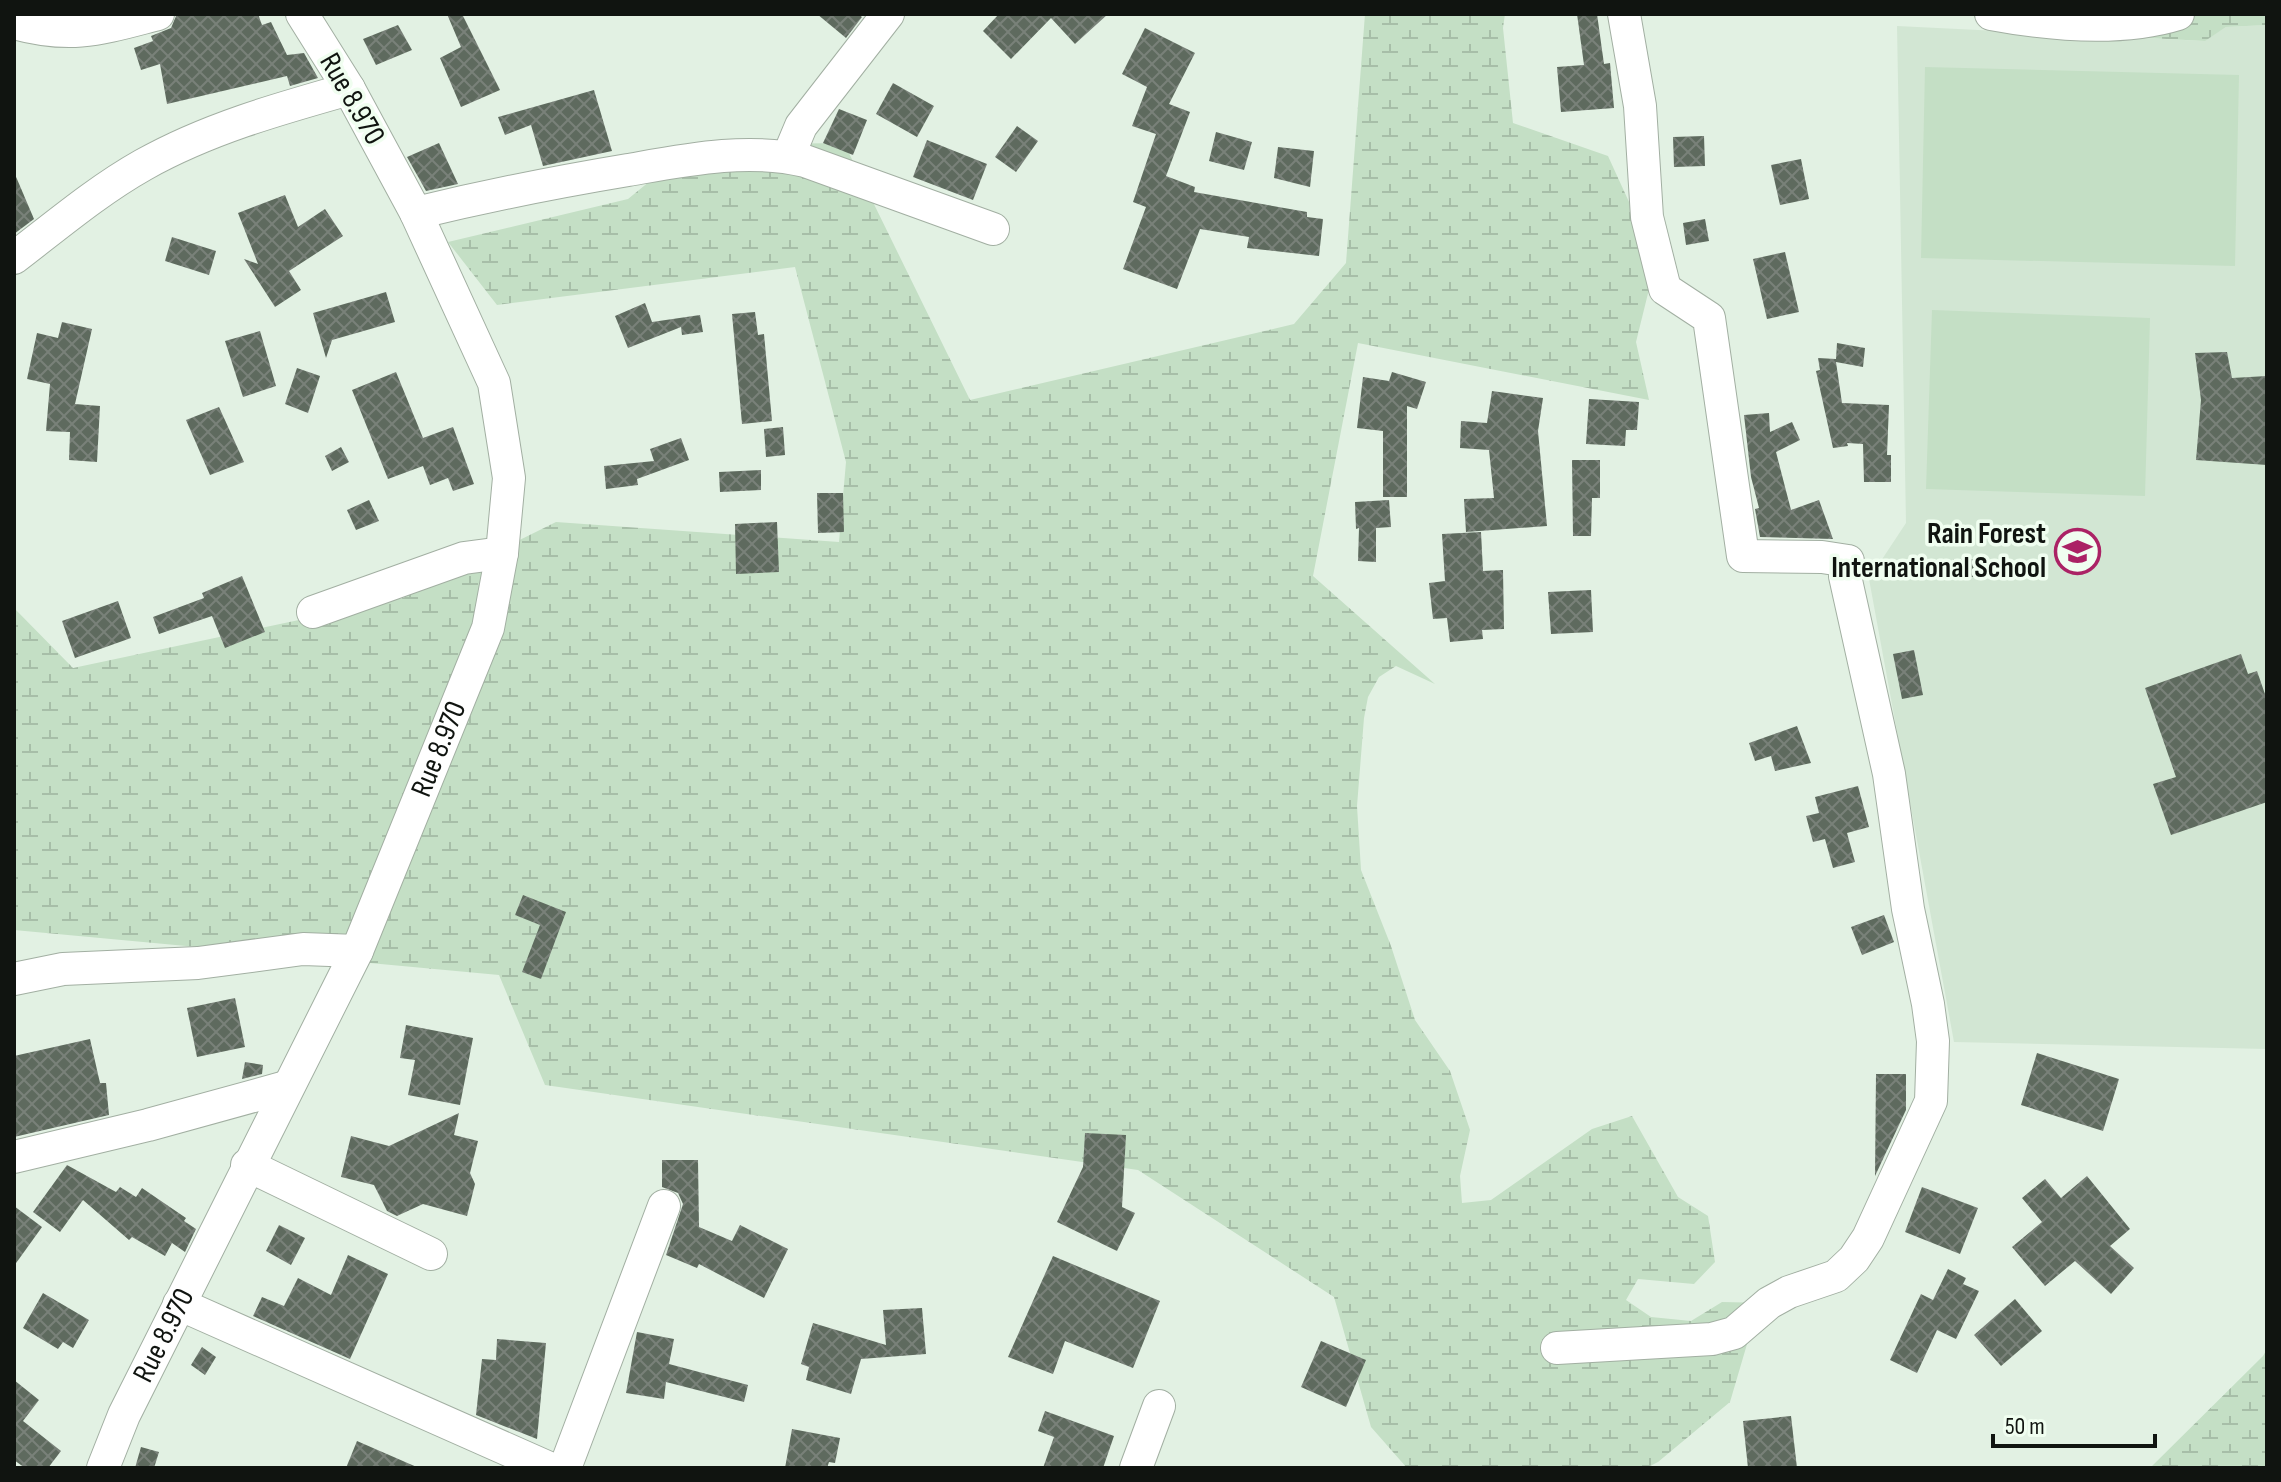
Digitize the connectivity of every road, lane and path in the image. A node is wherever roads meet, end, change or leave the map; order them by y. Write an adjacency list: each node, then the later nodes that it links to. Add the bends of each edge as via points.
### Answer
1 (158, 14): 7 (street, via 79,34)
2 (302, 14): 8 (street, Rue 8.970)
3 (888, 14): 9 (street, via 808,115)
4 (1624, 14): 23 (street, via 1640,106 1647,217 1665,289 1709,318 1743,556 1848,561 1845,576 1896,813 1908,909 1928,1004 1933,1074 1931,1101 1868,1238 1836,1276 1789,1292 1734,1333 1712,1339)
5 (2178, 14): 6 (street, via 2149,23 2037,23)
6 (2010, 16)
7 (14, 23)
8 (349, 89): 10 (street, Rue 8.970); 12 (street, via 271,111 172,149 102,191)
9 (788, 157): 10 (street, via 693,159 518,188); 11 (street)
10 (416, 213): 13 (street, Rue 8.970, via 494,383 509,478)
11 (993, 229)
12 (14, 258)
13 (502, 553): 14 (street, via 464,558); 15 (street, Rue 8.970, via 488,628)
14 (313, 612)
15 (357, 951): 16 (street, via 303,949 198,963 63,969); 17 (street, Rue 8.970)
16 (14, 979)
17 (286, 1087): 18 (street); 19 (street, Rue 8.970)
18 (14, 1157)
19 (247, 1165): 21 (street); 22 (street, Rue 8.970)
20 (664, 1206): 27 (street)
21 (431, 1254)
22 (179, 1304): 25 (street, Rue 8.970); 26 (street)
23 (1557, 1348)
24 (1159, 1406): 28 (street)
25 (103, 1468)
26 (549, 1468)
27 (565, 1468)
28 (1136, 1468)

